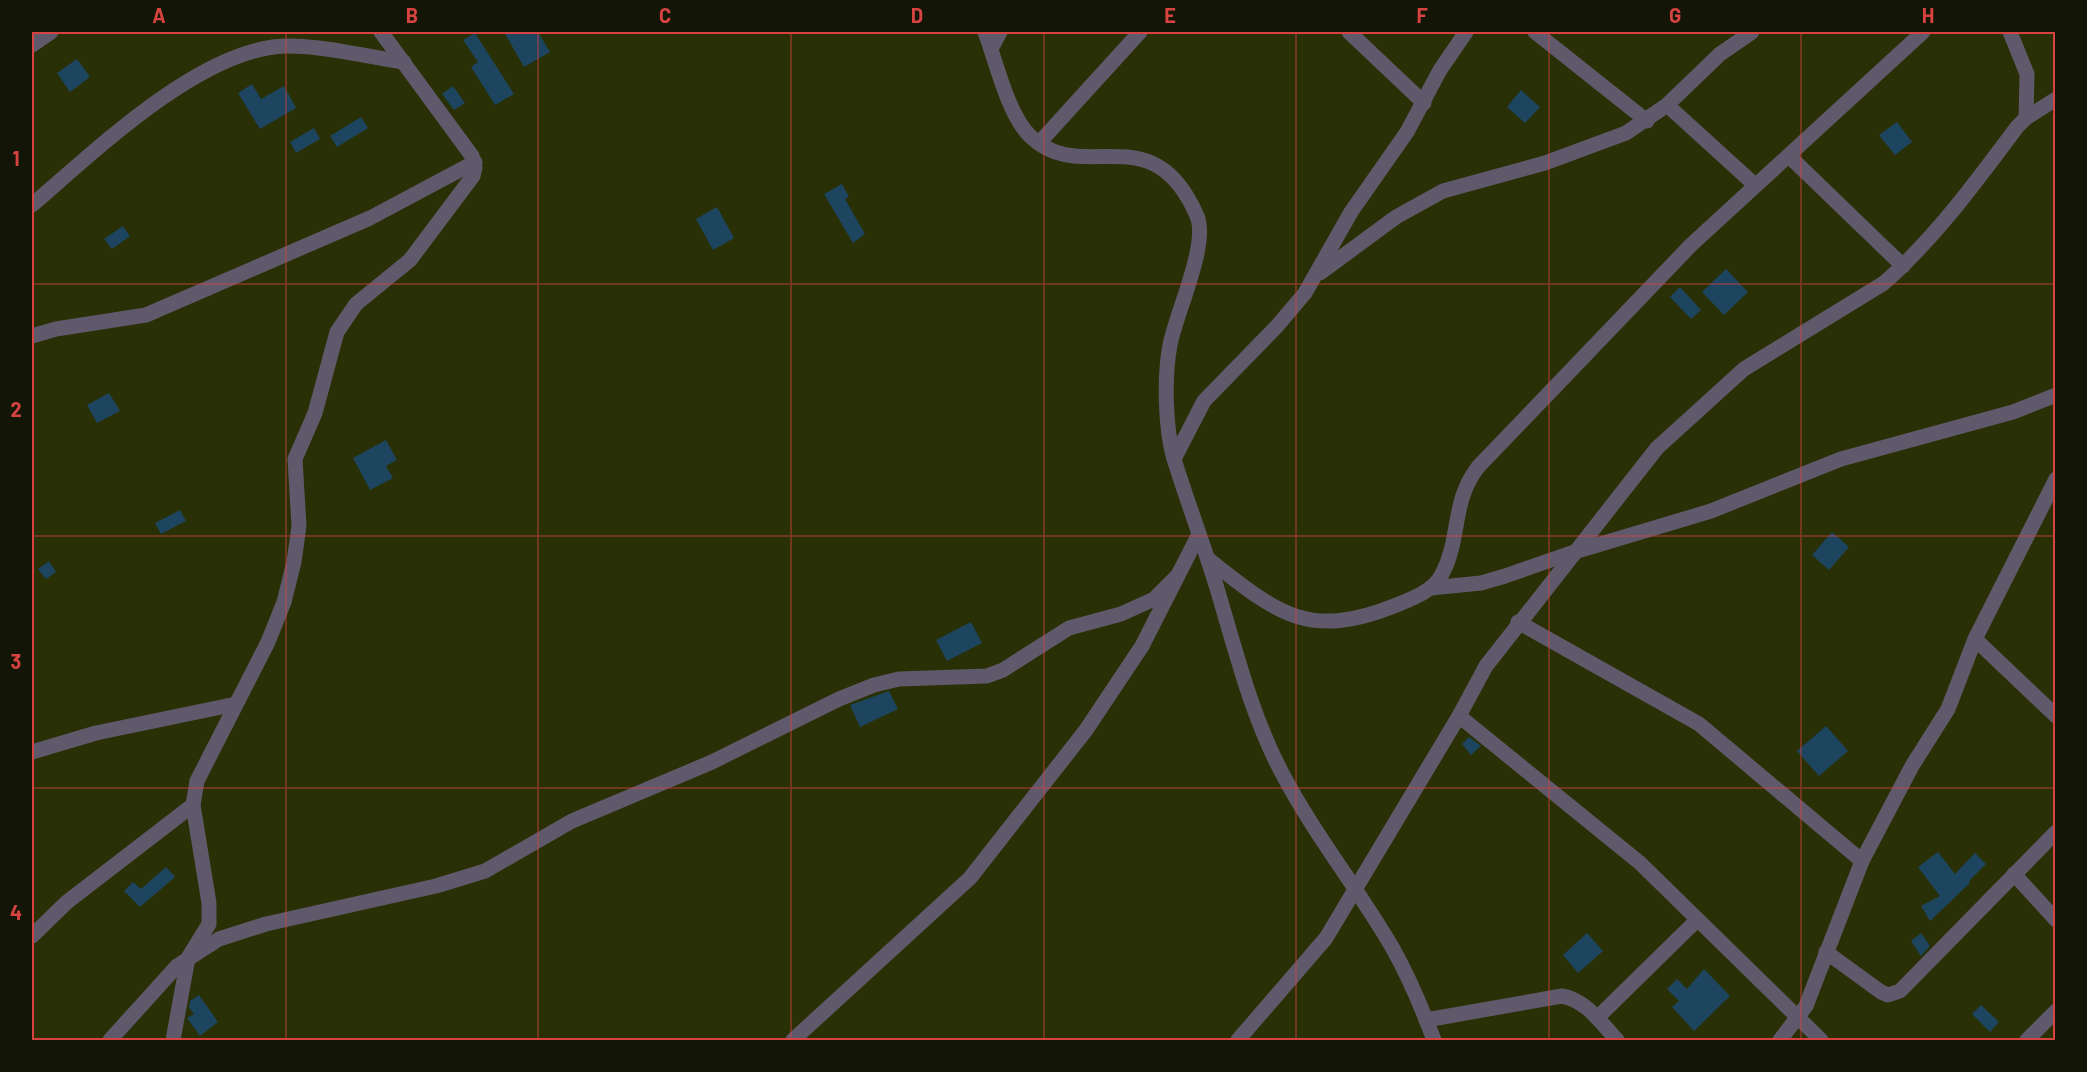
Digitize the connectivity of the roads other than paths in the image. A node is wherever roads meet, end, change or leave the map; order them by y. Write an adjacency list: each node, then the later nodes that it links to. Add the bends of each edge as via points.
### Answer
1 (51, 32): 12 (street)
2 (381, 32): 14 (street)
3 (985, 32): 13 (street)
4 (1000, 32): 13 (street)
5 (1140, 32): 20 (street)
6 (1349, 32): 16 (street)
7 (1466, 32): 16 (street, via 1440,70)
8 (1535, 32): 19 (street)
9 (1752, 32): 17 (street, via 1720,54)
10 (1923, 32): 21 (street)
11 (2010, 32): 18 (street, via 2027,74)
12 (32, 45)
13 (992, 49): 20 (street, via 1016,114)
14 (404, 62): 22 (street); 24 (street, via 276,46 227,59 172,92)
15 (2055, 99): 18 (street)
16 (1424, 103): 26 (street, via 1356,204)
17 (1667, 105): 19 (street); 23 (street)
18 (2026, 118): 25 (street, via 1958,205)
19 (1647, 121): 26 (street, via 1598,145 1443,191 1396,217)
20 (1039, 143): 29 (street, via 1072,154 1131,157 1159,164 1172,174 1199,220 1200,241 1170,344 1167,371)
21 (1789, 156): 23 (street); 25 (street)
22 (475, 162): 27 (street, via 370,218 146,315); 38 (street, via 473,176 410,260 356,304 337,332 315,412 295,459 300,509 286,592 273,632)
23 (1755, 185): 35 (street, via 1691,245 1478,467 1460,500 1442,576)
24 (32, 205)
25 (1903, 266): 32 (street, via 1884,283 1744,369 1701,405 1657,448)
26 (1315, 276): 29 (street, via 1295,306 1204,400)
27 (32, 336)
28 (2055, 395): 32 (street, via 2013,412 1841,459 1711,511)
29 (1174, 459): 31 (street)
30 (2055, 479): 37 (street)
31 (1199, 534): 33 (street); 34 (street)
32 (1574, 552): 35 (street, via 1481,583); 36 (street)
33 (1208, 559): 35 (street, via 1282,613 1301,619 1334,622 1373,615); 46 (street, via 1248,689 1281,770 1315,831)
34 (1178, 575): 51 (street, via 1154,599 1121,614 1069,628 987,676 899,679 839,699 712,762 572,821 485,871 436,886 266,924 219,939); 58 (street, via 1142,646 1086,730 970,878)
35 (1431, 588)
36 (1518, 622): 39 (street, via 1486,666); 44 (street, via 1699,724)
37 (1975, 639): 40 (street); 44 (street, via 1948,709 1912,766)
38 (236, 704): 41 (street); 42 (street, via 197,781)
39 (1459, 716): 46 (street); 47 (street, via 1640,863)
40 (2055, 716)
41 (32, 752)
42 (193, 805): 49 (street, via 67,902); 51 (street, via 209,924)
43 (2055, 832): 45 (street)
44 (1862, 861): 50 (street)
45 (2014, 874): 48 (street); 50 (street, via 1900,991 1881,992)
46 (1356, 890): 55 (street, via 1392,947); 59 (street, via 1326,938)
47 (1697, 920): 53 (street); 54 (street)
48 (2055, 920)
49 (32, 936)
50 (1826, 952): 54 (street)
51 (188, 958): 56 (street); 57 (street)
52 (2055, 1011): 64 (street)
53 (1596, 1018): 55 (street, via 1578,1000 1562,996); 61 (street)
54 (1798, 1018): 62 (street); 63 (street)
55 (1426, 1020): 60 (street)
56 (110, 1041)
57 (172, 1041)
58 (794, 1041)
59 (1238, 1041)
60 (1434, 1041)
61 (1617, 1041)
62 (1780, 1041)
63 (1821, 1041)
64 (2027, 1041)

